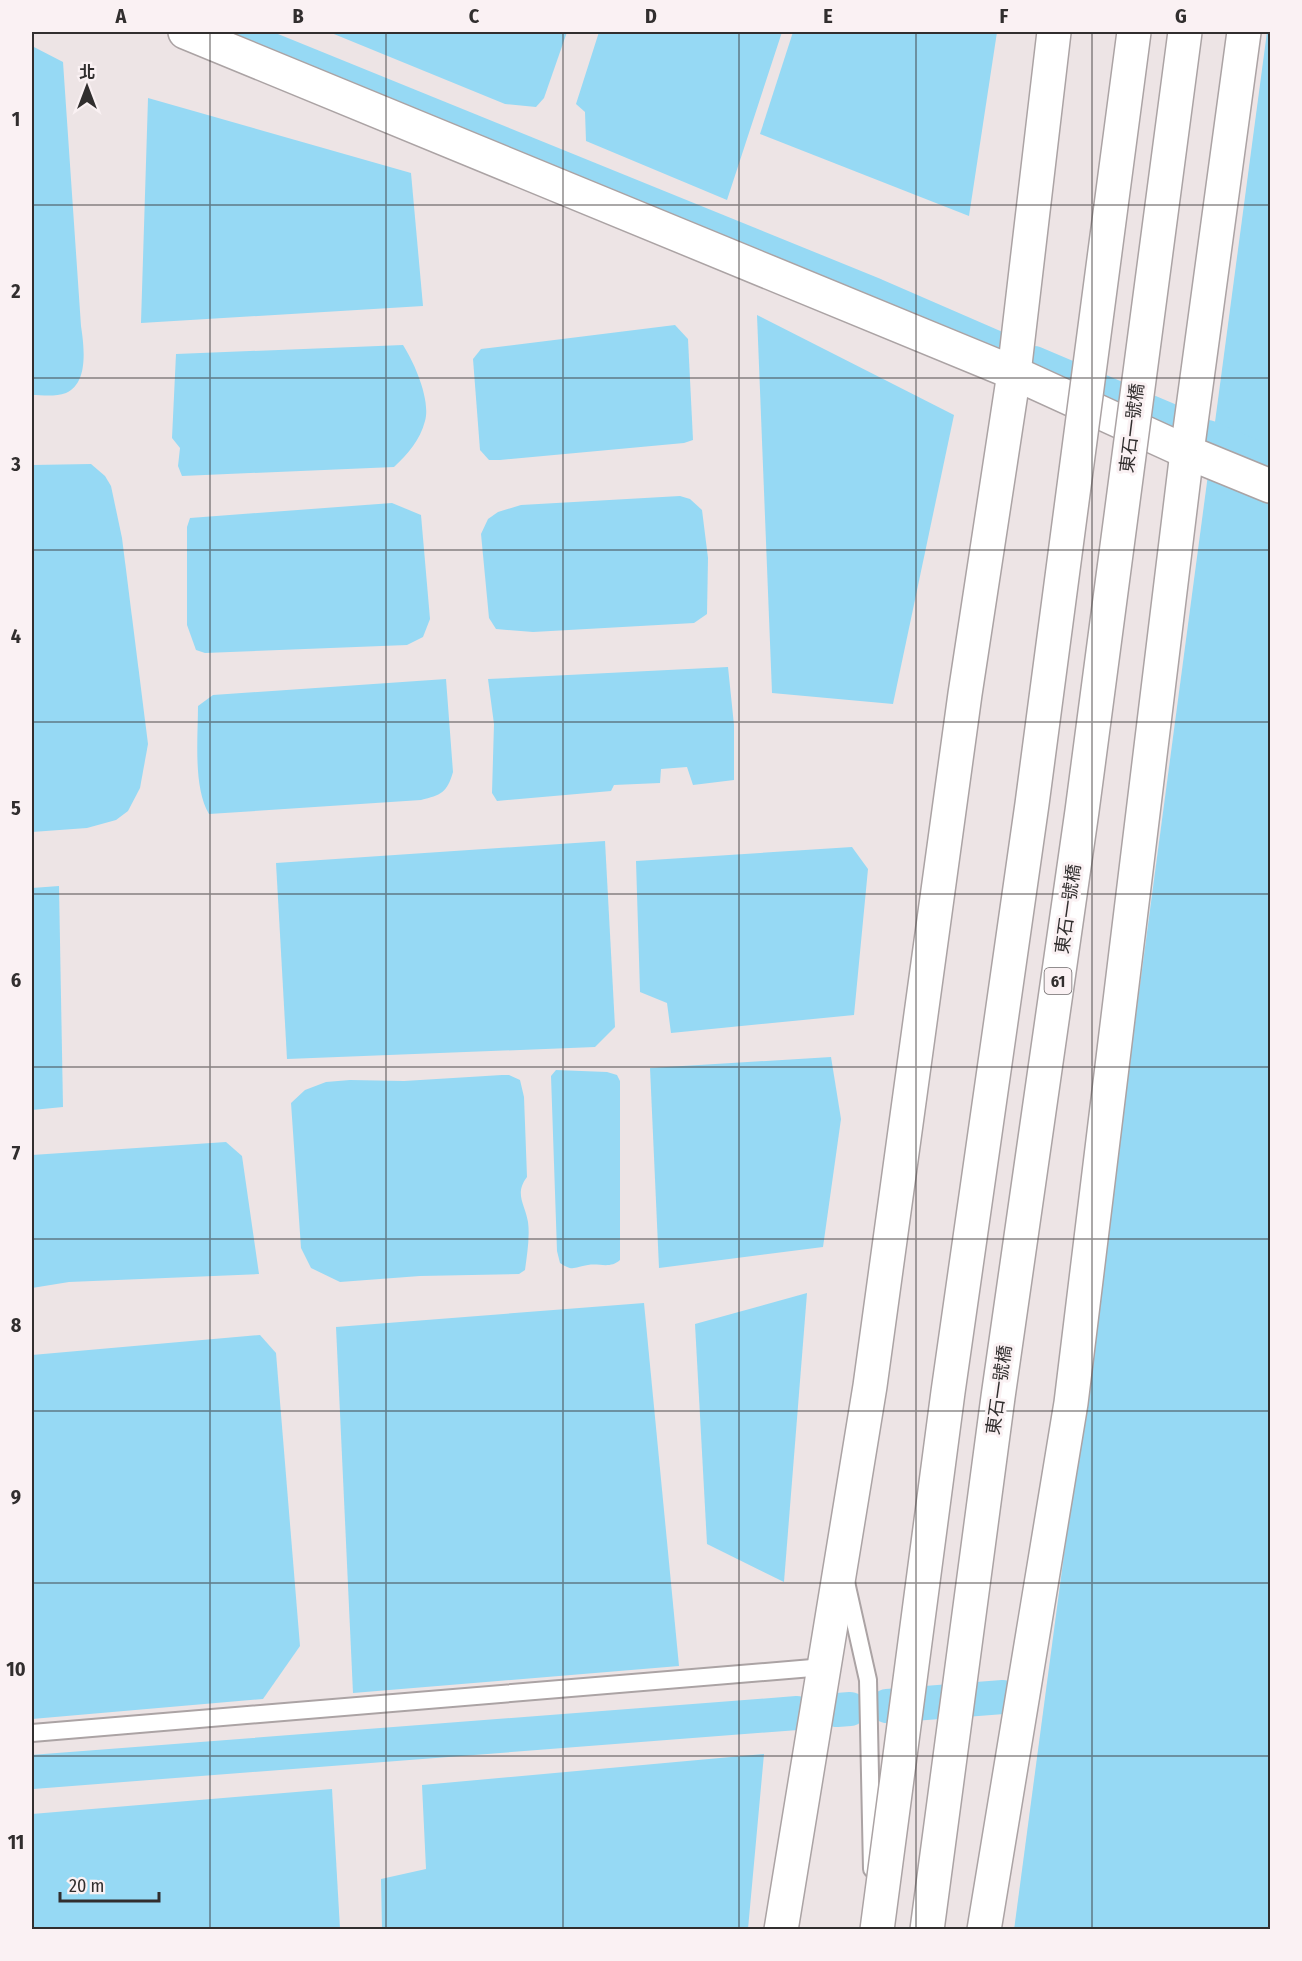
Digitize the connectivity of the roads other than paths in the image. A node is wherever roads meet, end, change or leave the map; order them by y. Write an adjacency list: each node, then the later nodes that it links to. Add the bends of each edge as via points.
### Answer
1 (185, 32): 6 (main road)
2 (1054, 32): 6 (main road)
3 (1134, 32): 14 (main road, bridge)
4 (1185, 32): 15 (main road, 東石一號橋 / 61, bridge)
5 (1244, 32): 7 (main road)
6 (1014, 373): 7 (main road); 9 (main road)
7 (1187, 452): 8 (main road); 16 (main road, via 1071,1403)
8 (1270, 486)
9 (842, 1561): 10 (main road); 13 (lane, via 868,1680 872,1868)
10 (824, 1667): 11 (lane); 12 (main road)
11 (32, 1733)
12 (781, 1929)
13 (864, 1929)
14 (877, 1929)
15 (927, 1929)
16 (984, 1929)

